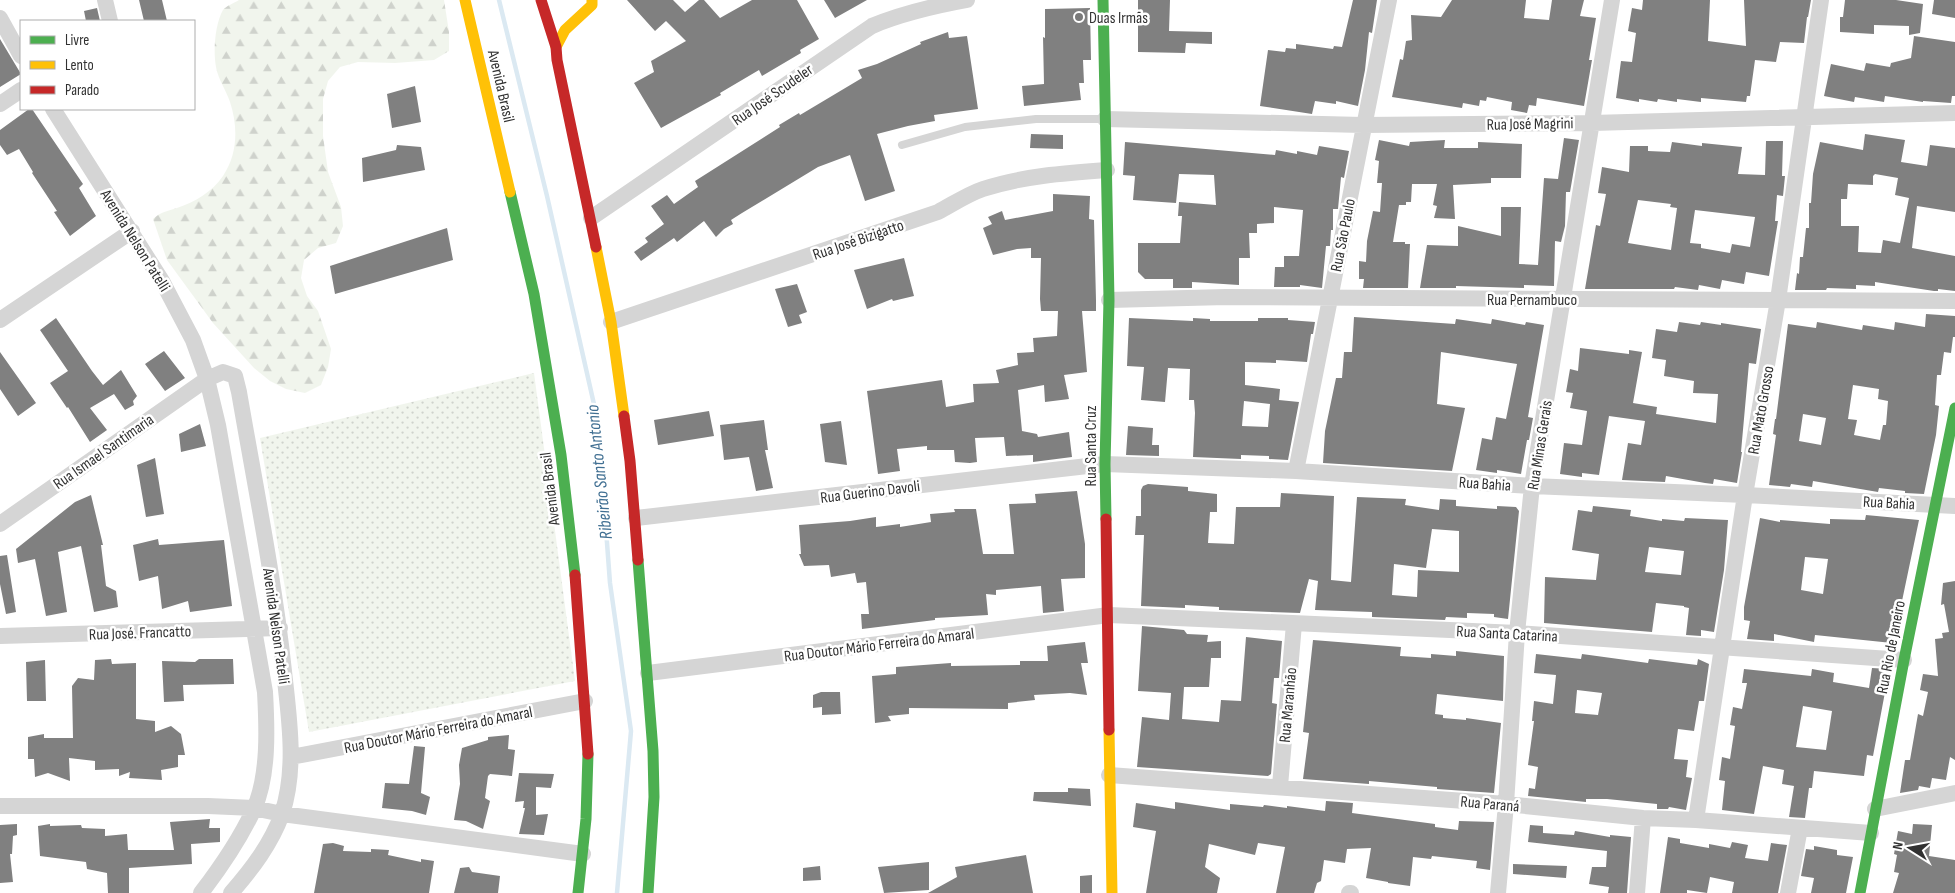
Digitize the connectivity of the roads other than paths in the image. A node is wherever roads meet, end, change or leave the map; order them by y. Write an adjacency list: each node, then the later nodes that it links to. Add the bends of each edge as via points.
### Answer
1 (105, 0): 11 (street)
2 (465, 0): 52 (main road, Avenida Brasil, via 534,294 548,372 562,455)
3 (541, 0): 12 (main road)
4 (967, 0): 24 (street, Rua José Scudeler, via 896,15 872,26)
5 (1103, 0): 19 (main road, Rua Santa Cruz)
6 (1389, 0): 21 (street, Rua São Paulo)
7 (1612, 0): 20 (street, Rua Minas Gerais)
8 (1821, 0): 18 (street, Rua Mato Grosso)
9 (594, 2): 12 (main road, via 565,30)
10 (0, 18): 13 (street)
11 (110, 20)
12 (556, 47): 24 (main road)
13 (20, 54)
14 (20, 91): 15 (street)
15 (0, 104)
16 (54, 110): 25 (street, Avenida Nelson Patelli)
17 (1955, 113): 18 (street, Rua José Magrini)
18 (1803, 118): 20 (street, Rua José Magrini); 29 (street, Rua Mato Grosso)
19 (1105, 119): 21 (street, Rua José Magrini); 22 (lane, via 1036,119 965,128); 23 (main road, Rua Santa Cruz)
20 (1592, 123): 21 (street, Rua José Magrini); 27 (street, Rua Minas Gerais)
21 (1363, 126): 26 (street, Rua São Paulo)
22 (902, 145)
23 (1107, 170): 28 (main road, Rua Santa Cruz); 32 (street, Rua José Bizigatto, via 1013,181 981,190 938,212)
24 (591, 218): 32 (main road)
25 (132, 231): 31 (street); 33 (street, Avenida Nelson Patelli, via 179,310)
26 (1329, 299): 27 (street, Rua Pernambuco); 28 (street, Rua Pernambuco); 36 (street, Rua São Paulo)
27 (1562, 299): 29 (street, Rua Pernambuco); 37 (street, Rua Minas Gerais)
28 (1109, 300): 35 (main road, Rua Santa Cruz)
29 (1778, 300): 30 (street, Rua Pernambuco); 38 (street, Rua Mato Grosso)
30 (1955, 301)
31 (0, 320)
32 (611, 322): 41 (main road)
33 (206, 379): 42 (street, Rua Ismael Santimaria); 45 (street, Avenida Nelson Patelli, via 226,372 237,381); 46 (street, Avenida Nelson Patelli, via 226,466)
34 (1955, 408): 39 (main road, Rua Rio de Janeiro)
35 (1105, 464): 36 (street, Rua Bahia); 41 (street, Rua Guerino Davoli); 43 (main road, Rua Santa Cruz)
36 (1296, 471): 37 (street, Rua Bahia)
37 (1532, 486): 38 (street, Rua Bahia); 47 (street, Rua Minas Gerais)
38 (1745, 495): 39 (street, Rua Bahia); 49 (street, Rua Mato Grosso)
39 (1935, 504): 40 (street, Rua Bahia); 50 (main road, Rua Rio de Janeiro)
40 (1955, 506)
41 (636, 518): 51 (main road)
42 (0, 524)
43 (1109, 615): 44 (street, Rua Santa Catarina); 51 (street, Rua Doutor Mário Ferreira do Amaral); 54 (main road, Rua Santa Cruz)
44 (1294, 624): 47 (street, Rua Santa Catarina); 55 (street, Rua Maranhão)
45 (280, 628): 46 (street, Rua José. Francatto); 53 (street, Avenida Nelson Patelli)
46 (254, 629): 48 (street, Rua José. Francatto); 59 (street, Avenida Nelson Patelli, via 267,719 266,754)
47 (1517, 633): 49 (street, Rua Santa Catarina); 57 (street, Rua Minas Gerais)
48 (0, 636)
49 (1723, 647): 50 (street, Rua Santa Catarina); 63 (street, Rua Mato Grosso)
50 (1904, 660): 60 (main road, Rua Rio de Janeiro)
51 (648, 673): 70 (main road, via 654,796)
52 (585, 701): 53 (street, Rua Doutor Mário Ferreira do Amaral); 66 (main road, Avenida Brasil, via 588,761)
53 (291, 757): 61 (street, Avenida Nelson Patelli)
54 (1110, 775): 55 (street, Rua Paraná); 71 (main road, Rua Santa Cruz)
55 (1280, 786): 57 (street, Rua Paraná)
56 (1955, 793): 60 (street)
57 (1506, 804): 62 (street, Rua Paraná); 72 (street, Rua Minas Gerais)
58 (0, 806): 59 (street)
59 (254, 808): 61 (street); 67 (street, Avenida Nelson Patelli, via 231,852)
60 (1876, 809): 65 (main road, Rua Rio de Janeiro)
61 (282, 814): 66 (street); 68 (street, Avenida Nelson Patelli, via 261,856)
62 (1644, 818): 63 (street, Rua Paraná); 73 (street)
63 (1696, 820): 64 (street, Rua Paraná)
64 (1800, 828): 65 (street, Rua Paraná); 74 (street)
65 (1870, 833): 75 (main road, Rua Rio de Janeiro)
66 (583, 854): 69 (main road, Avenida Brasil)
67 (201, 893)
68 (231, 893)
69 (578, 893)
70 (648, 893)
71 (1112, 893)
72 (1498, 893)
73 (1637, 893)
74 (1788, 893)
75 (1860, 893)

